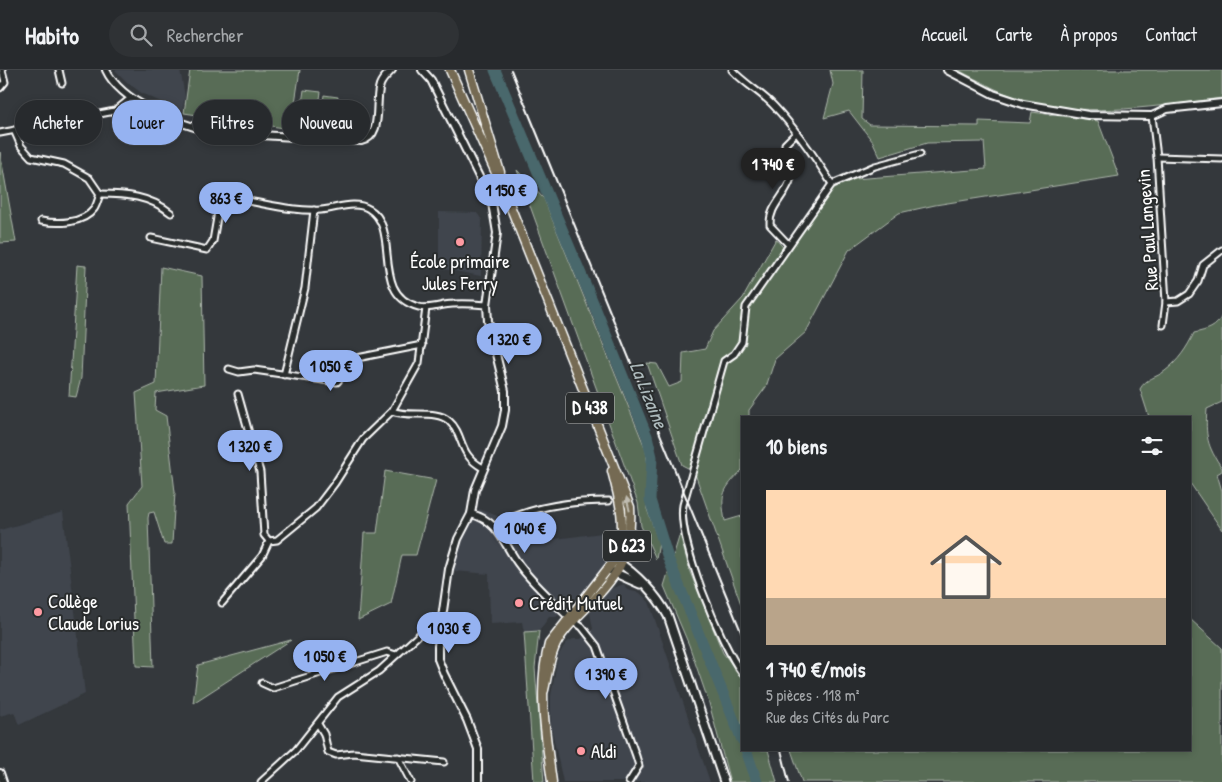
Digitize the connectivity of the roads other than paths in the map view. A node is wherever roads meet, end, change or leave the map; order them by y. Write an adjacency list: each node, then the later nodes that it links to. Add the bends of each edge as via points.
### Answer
1 (2, 70): 11 (street, via 5,82)
2 (59, 70): 10 (street)
3 (106, 70): 12 (street, via 120,90)
4 (392, 70): 12 (street, via 379,87 375,129 366,140 360,141 212,132 168,117)
5 (422, 70): 31 (street, via 431,80 492,203 497,233)
6 (450, 70): 22 (main road, D 438)
7 (469, 70): 22 (main road)
8 (732, 70): 17 (street, via 773,104)
9 (947, 70): 14 (street, via 1000,96 1043,109)
10 (62, 83)
11 (0, 88)
12 (131, 98): 15 (street, via 115,111)
13 (1222, 103): 14 (street, via 1167,110)
14 (1152, 116): 19 (street, Rue Paul Langevin)
15 (14, 130): 16 (street); 23 (street, via 21,146 31,157 64,164 89,178)
16 (0, 133)
17 (796, 134): 21 (street, via 816,157); 28 (street, via 784,144 784,152 791,164 791,177 769,214 770,225)
18 (920, 154): 21 (street, via 875,166)
19 (1157, 157): 20 (street, Rue Paul Langevin); 30 (street, Rue Paul Langevin)
20 (1222, 159)
21 (832, 184): 28 (street)
22 (506, 193): 39 (main road, D 438)
23 (100, 194): 25 (street, via 123,194 158,203); 26 (street, via 95,208 84,218 54,223)
24 (314, 210): 27 (street, via 295,210 227,198 220,200 213,242 207,250); 32 (street, via 357,205 374,212 381,222 390,281 404,299); 36 (street, via 305,288)
25 (170, 213)
26 (41, 221)
27 (151, 238)
28 (789, 245): 52 (street, via 746,308 742,342 724,361 683,509 696,572 727,649)
29 (1222, 250): 30 (street, Rue Paul Langevin, via 1203,264 1190,294 1178,301)
30 (1166, 302): 33 (street, Rue Paul Langevin)
31 (487, 305): 32 (street, via 452,304); 40 (street, via 506,401 502,426)
32 (426, 308): 34 (street)
33 (1163, 325)
34 (422, 345): 36 (street, via 357,358 336,382); 38 (street, via 413,377)
35 (229, 369): 36 (street)
36 (284, 375)
37 (238, 394): 44 (street, via 260,472 264,535)
38 (392, 411): 40 (street, via 442,416 450,422 469,458); 44 (street, via 363,439 316,508 277,540)
39 (609, 457): 45 (main road, D 623, via 623,521)
40 (483, 468): 42 (street)
41 (609, 501): 43 (street, via 525,513)
42 (471, 514): 43 (street); 50 (street, via 458,539 449,569)
43 (495, 526): 49 (street, via 520,566)
44 (270, 541): 48 (street, via 262,556)
45 (618, 562): 46 (main road, D 623); 47 (main road)
46 (612, 571): 47 (main road); 49 (main road, D 623)
47 (643, 585): 64 (main road, via 661,602 668,616)
48 (222, 603)
49 (571, 619): 62 (main road, D 623, via 549,644 543,672); 63 (street, via 597,646 639,766)
50 (439, 628): 51 (street, via 423,631); 61 (street, via 438,659 478,749)
51 (396, 655): 53 (street, via 387,652 273,688); 54 (street, via 379,671 338,697)
52 (741, 671)
53 (262, 682)
54 (318, 724): 55 (street, via 328,752); 59 (street, via 296,750)
55 (398, 757): 56 (street); 60 (street)
56 (444, 762)
57 (0, 774): 58 (street)
58 (3, 782)
59 (261, 782)
60 (410, 782)
61 (478, 782)
62 (552, 782)
63 (629, 782)
64 (724, 782)

